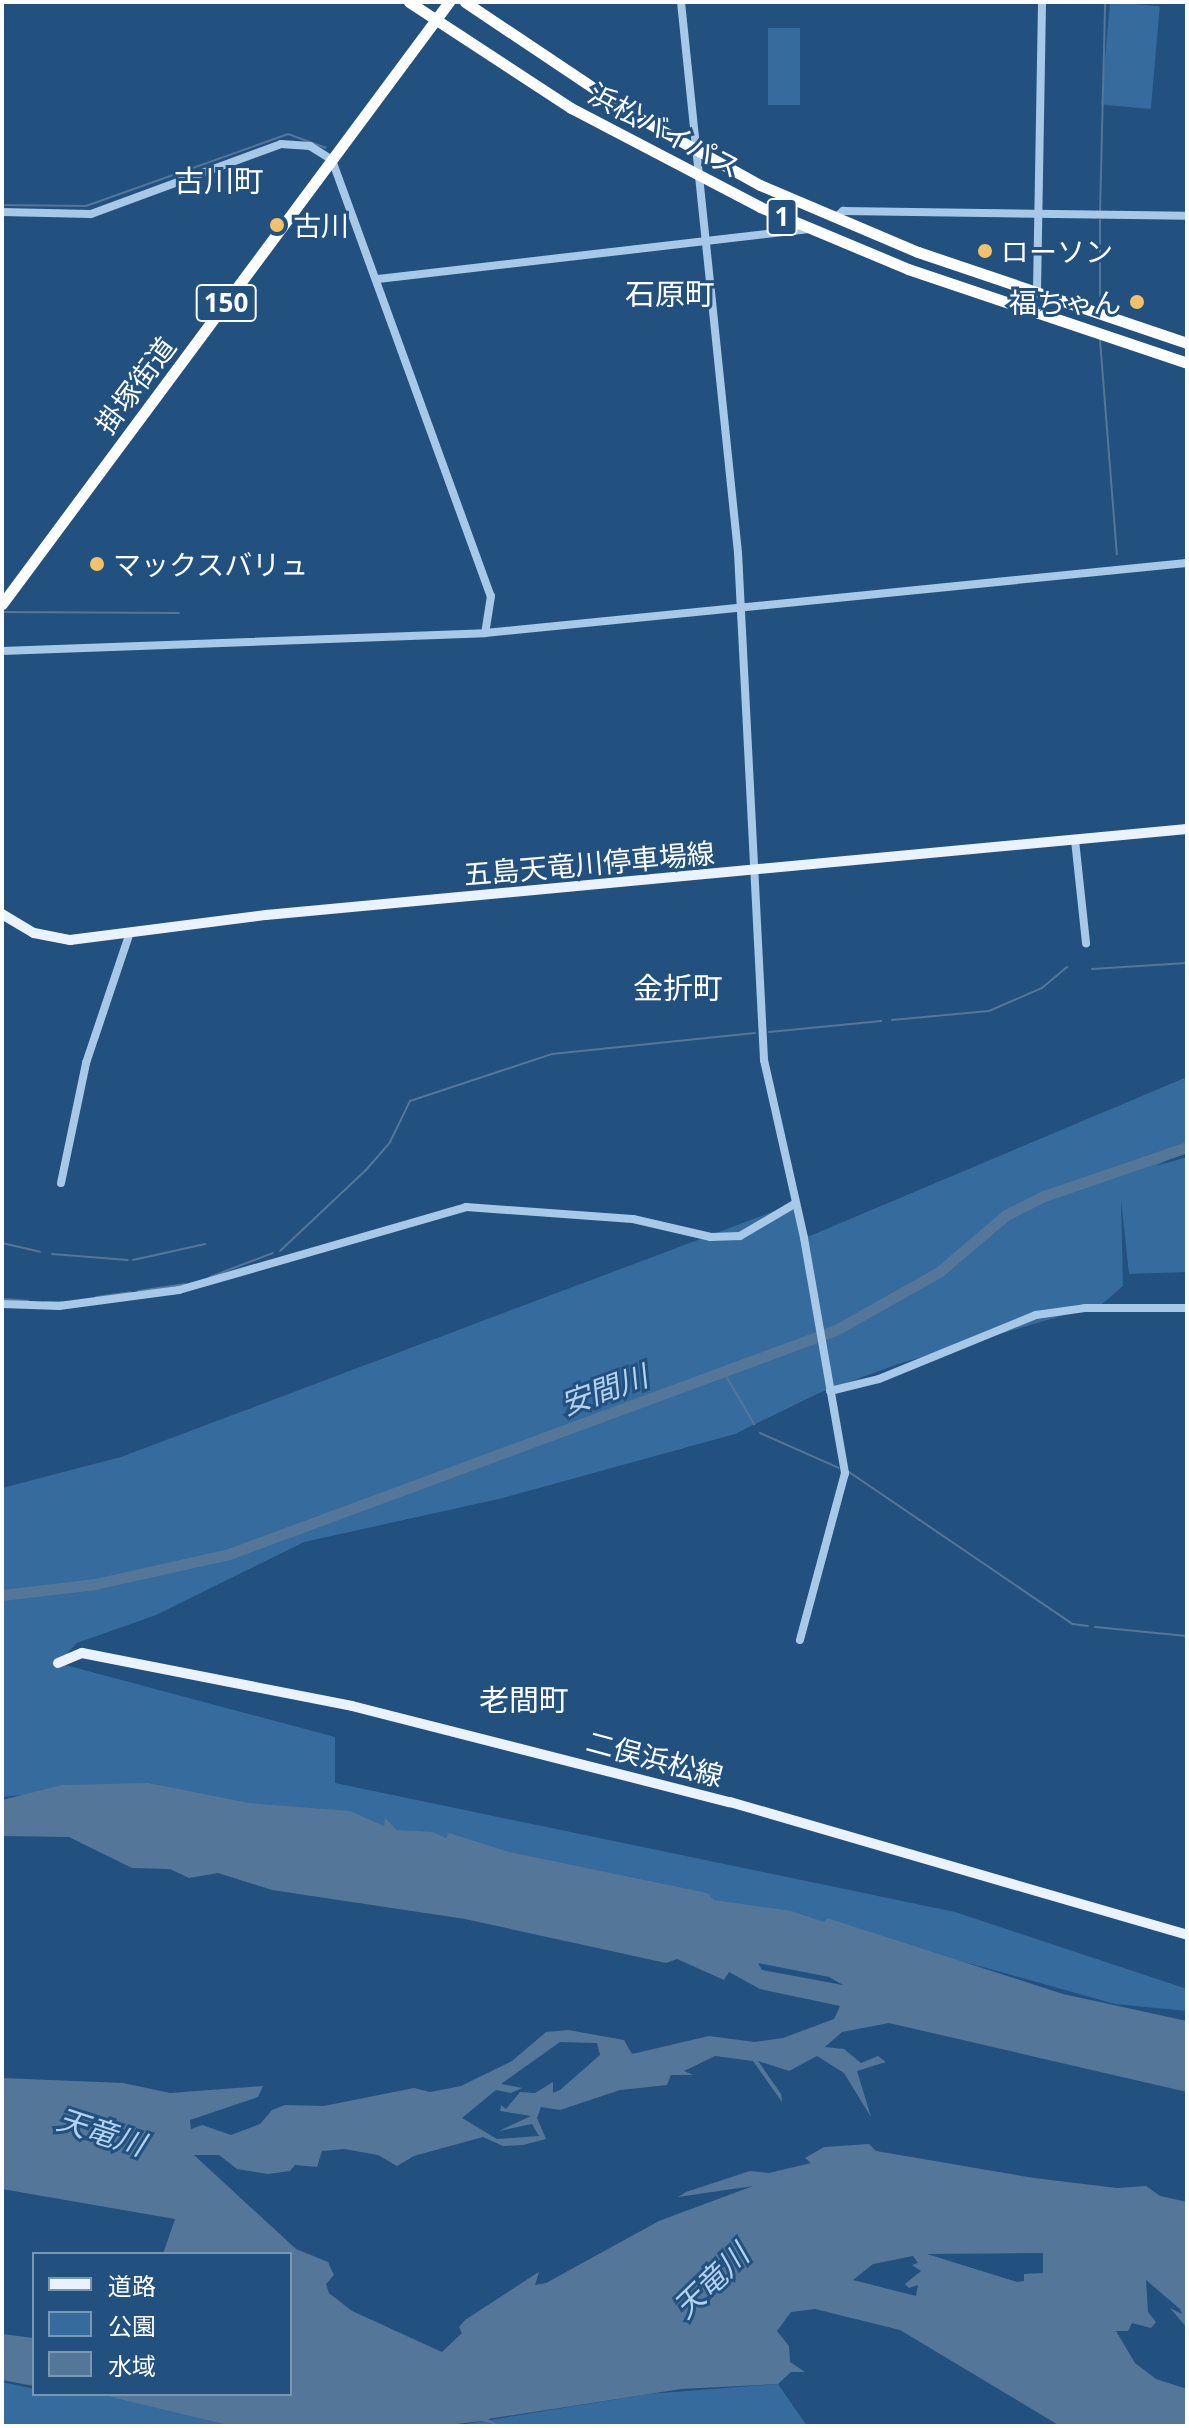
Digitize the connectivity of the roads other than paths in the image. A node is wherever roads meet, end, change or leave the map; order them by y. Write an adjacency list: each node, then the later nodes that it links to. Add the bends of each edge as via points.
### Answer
1 (409, 2): 6 (highway, 浜松バイパス / 1)
2 (449, 2): 6 (highway, 掛塚街道 / 150)
3 (465, 2): 7 (highway, 浜松バイパス / 1, via 563,71)
4 (681, 2): 7 (street)
5 (1042, 2): 11 (street)
6 (436, 20): 8 (highway, 掛塚街道 / 150); 9 (highway, 浜松バイパス / 1, via 561,102)
7 (695, 148): 9 (street); 13 (highway, 浜松バイパス / 1)
8 (332, 160): 10 (street, via 310,146 281,144 91,214); 16 (street); 21 (highway, 掛塚街道 / 150)
9 (699, 176): 14 (highway, 浜松バイパス / 1); 15 (street)
10 (2, 212)
11 (1039, 214): 12 (street); 13 (street, via 843,211); 17 (street)
12 (1187, 216)
13 (835, 218): 17 (highway, 浜松バイパス / 1)
14 (809, 229): 15 (street); 19 (highway, 浜松バイパス / 1)
15 (706, 242): 16 (street); 22 (street)
16 (378, 279): 23 (street, via 491,596)
17 (1037, 290): 18 (highway, 浜松バイパス / 1)
18 (1187, 343)
19 (1187, 363)
20 (1187, 563): 22 (street)
21 (2, 604)
22 (741, 606): 23 (street); 27 (street)
23 (485, 633): 24 (street)
24 (2, 651)
25 (1187, 829): 26 (main road, 五島天竜川停車場線)
26 (1075, 840): 27 (main road, 五島天竜川停車場線); 30 (street)
27 (754, 872): 29 (main road, 五島天竜川停車場線); 32 (street, via 764,1060)
28 (2, 914): 29 (main road, 五島天竜川停車場線, via 59,940)
29 (130, 932): 31 (street, via 86,1063)
30 (1086, 943)
31 (61, 1183)
32 (796, 1203): 33 (street, via 740,1236 711,1237 633,1219 466,1207 189,1288 59,1306); 35 (street)
33 (2, 1304)
34 (1187, 1308): 35 (street, via 1085,1308 1036,1315 879,1379)
35 (830, 1391): 36 (street, via 845,1473)
36 (800, 1640)
37 (58, 1663): 38 (main road, 二俣浜松線, via 82,1653 352,1706 716,1799)
38 (1187, 1935)

